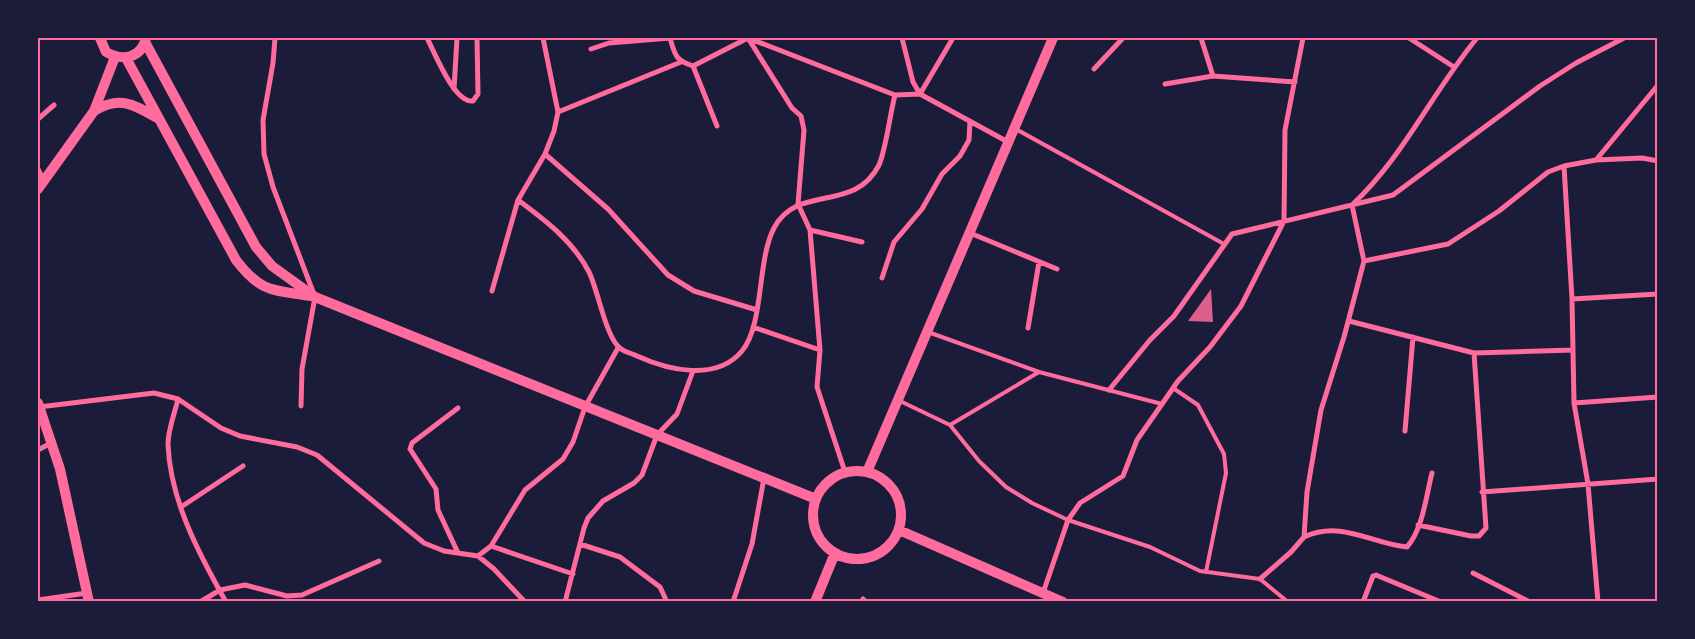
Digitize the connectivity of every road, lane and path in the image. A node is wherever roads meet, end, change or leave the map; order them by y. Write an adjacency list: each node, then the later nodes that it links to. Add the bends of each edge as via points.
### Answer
1 (100, 38): 20 (main road, via 106,52)
2 (275, 38): 63 (street, via 274,63 263,120 264,154)
3 (427, 38): 30 (street)
4 (457, 38): 30 (street)
5 (477, 38): 30 (street, via 479,87 476,98 464,100)
6 (544, 38): 35 (street)
7 (670, 38): 19 (street, via 609,43); 22 (street)
8 (748, 38): 23 (street); 32 (street); 50 (street, via 800,116 804,130)
9 (902, 38): 31 (street)
10 (953, 38): 31 (street)
11 (1052, 38): 40 (main road)
12 (1124, 38): 25 (street)
13 (1202, 38): 26 (street)
14 (1303, 38): 27 (street)
15 (1409, 38): 24 (street)
16 (1477, 38): 24 (street)
17 (1624, 38): 51 (street, via 1540,86 1393,195)
18 (145, 40): 21 (main road, via 135,55); 63 (main road, via 256,247 272,266)
19 (592, 48)
20 (115, 56): 21 (main road); 34 (main road)
21 (126, 58): 37 (main road)
22 (681, 62): 23 (street); 35 (street)
23 (693, 66): 39 (street)
24 (1454, 66): 51 (street, via 1417,125 1370,188)
25 (1094, 69)
26 (1213, 76): 27 (street); 28 (street)
27 (1294, 82): 52 (street, via 1285,130)
28 (1165, 84)
29 (1658, 86): 43 (street)
30 (454, 89)
31 (920, 94): 32 (street); 38 (street)
32 (895, 95): 50 (street, via 879,164 865,186 839,196)
33 (54, 105): 36 (street)
34 (94, 111): 37 (main road, via 106,104 126,102); 47 (main road)
35 (558, 112): 42 (street)
36 (38, 119)
37 (160, 120): 63 (main road, via 246,273 266,289)
38 (970, 121): 41 (street); 60 (street, via 969,140 894,242)
39 (718, 126)
40 (1014, 128): 41 (main road); 56 (lane)
41 (1008, 142): 54 (main road)
42 (545, 154): 49 (street); 65 (street, via 608,209 668,275 694,290)
43 (1596, 160): 44 (street, via 1642,158); 45 (street)
44 (1658, 161)
45 (1564, 166): 57 (street, via 1548,172 1499,211 1448,244); 64 (street)
46 (38, 169): 47 (street)
47 (43, 179): 48 (main road)
48 (38, 189)
49 (518, 200): 61 (street); 71 (street, via 556,228 589,271 602,304 606,326)
50 (798, 204): 53 (street); 65 (street, via 783,214 773,229)
51 (1352, 206): 52 (street); 57 (street)
52 (1284, 221): 56 (street, via 1232,234); 77 (street, via 1241,306)
53 (810, 230): 55 (street); 72 (street)
54 (970, 233): 58 (street); 69 (main road)
55 (862, 242)
56 (1224, 244): 78 (street, via 1174,316)
57 (1364, 261): 66 (street)
58 (1039, 262): 59 (street); 68 (street)
59 (1057, 269)
60 (882, 278)
61 (492, 291)
62 (1658, 294): 64 (street)
63 (314, 297): 85 (street, via 302,369); 86 (main road)
64 (1572, 300): 73 (street)
65 (756, 310): 67 (street)
66 (1348, 321): 70 (street); 106 (street, via 1321,410 1307,492)
67 (753, 327): 72 (street); 75 (street, via 742,351 720,368)
68 (1028, 328)
69 (927, 332): 76 (lane); 81 (main road)
70 (1413, 337): 74 (street); 89 (street)
71 (618, 348): 75 (street, via 659,366); 86 (street)
72 (820, 350): 94 (street, via 817,387)
73 (1573, 350): 74 (street); 82 (street)
74 (1474, 354): 100 (street)
75 (693, 371): 90 (street, via 676,414)
76 (1039, 372): 78 (lane); 88 (lane)
77 (1174, 388): 83 (street); 113 (lane, via 1198,405 1224,454 1226,473)
78 (1109, 390): 83 (lane)
79 (1658, 397): 82 (street)
80 (178, 399): 84 (street, via 154,393); 102 (street, via 168,442); 109 (street, via 240,436 297,447 317,455 424,542)
81 (898, 400): 88 (lane); 95 (main road)
82 (1574, 403): 99 (street)
83 (1162, 404): 103 (street, via 1138,440 1124,476 1080,503)
84 (38, 405): 91 (main road)
85 (301, 406)
86 (585, 407): 90 (main road); 108 (street, via 562,459 525,490)
87 (458, 408): 109 (street, via 412,443 410,449 436,489 438,510)
88 (950, 425): 103 (lane, via 979,461 1006,486)
89 (1405, 431)
90 (657, 436): 97 (main road); 107 (street, via 642,475 588,518)
91 (51, 443): 92 (street); 119 (main road, via 60,468)
92 (38, 450)
93 (243, 466): 102 (street)
94 (845, 472): 95 (main road); 101 (main road, via 828,482)
95 (868, 472): 105 (main road, via 889,484 896,494 902,518)
96 (1432, 473): 104 (street)
97 (764, 478): 101 (main road); 127 (street, via 752,544)
98 (1658, 479): 99 (street)
99 (1588, 484): 100 (street); 134 (street)
100 (1482, 492): 104 (street, via 1486,528 1479,536)
101 (816, 499): 110 (main road, via 816,530)
102 (180, 507): 117 (street)
103 (1068, 520): 113 (lane, via 1150,546); 118 (street)
104 (1418, 525): 106 (street, via 1407,547 1340,530 1318,530)
105 (899, 530): 110 (main road, via 893,541 873,557 854,559); 118 (main road)
106 (1304, 537): 116 (street)
107 (580, 544): 115 (street); 126 (street, via 620,557 660,587)
108 (492, 546): 111 (street); 115 (street)
109 (458, 553): 111 (street)
110 (835, 553): 128 (main road)
111 (478, 556): 124 (street)
112 (379, 560): 117 (street, via 302,595 287,596 245,584)
113 (1206, 572): 116 (lane)
114 (1473, 573): 133 (street)
115 (573, 574): 125 (street)
116 (1260, 579): 130 (lane)
117 (220, 590): 122 (street); 123 (street)
118 (1043, 593): 129 (main road)
119 (88, 597): 120 (street)
120 (38, 600)
121 (1433, 600): 131 (street, via 1376,575); 132 (street)
122 (200, 602)
123 (226, 602)
124 (524, 602)
125 (565, 602)
126 (667, 602)
127 (733, 602)
128 (815, 602)
129 (1064, 602)
130 (1288, 602)
131 (1363, 602)
132 (1441, 602)
133 (1530, 602)
134 (1598, 602)

